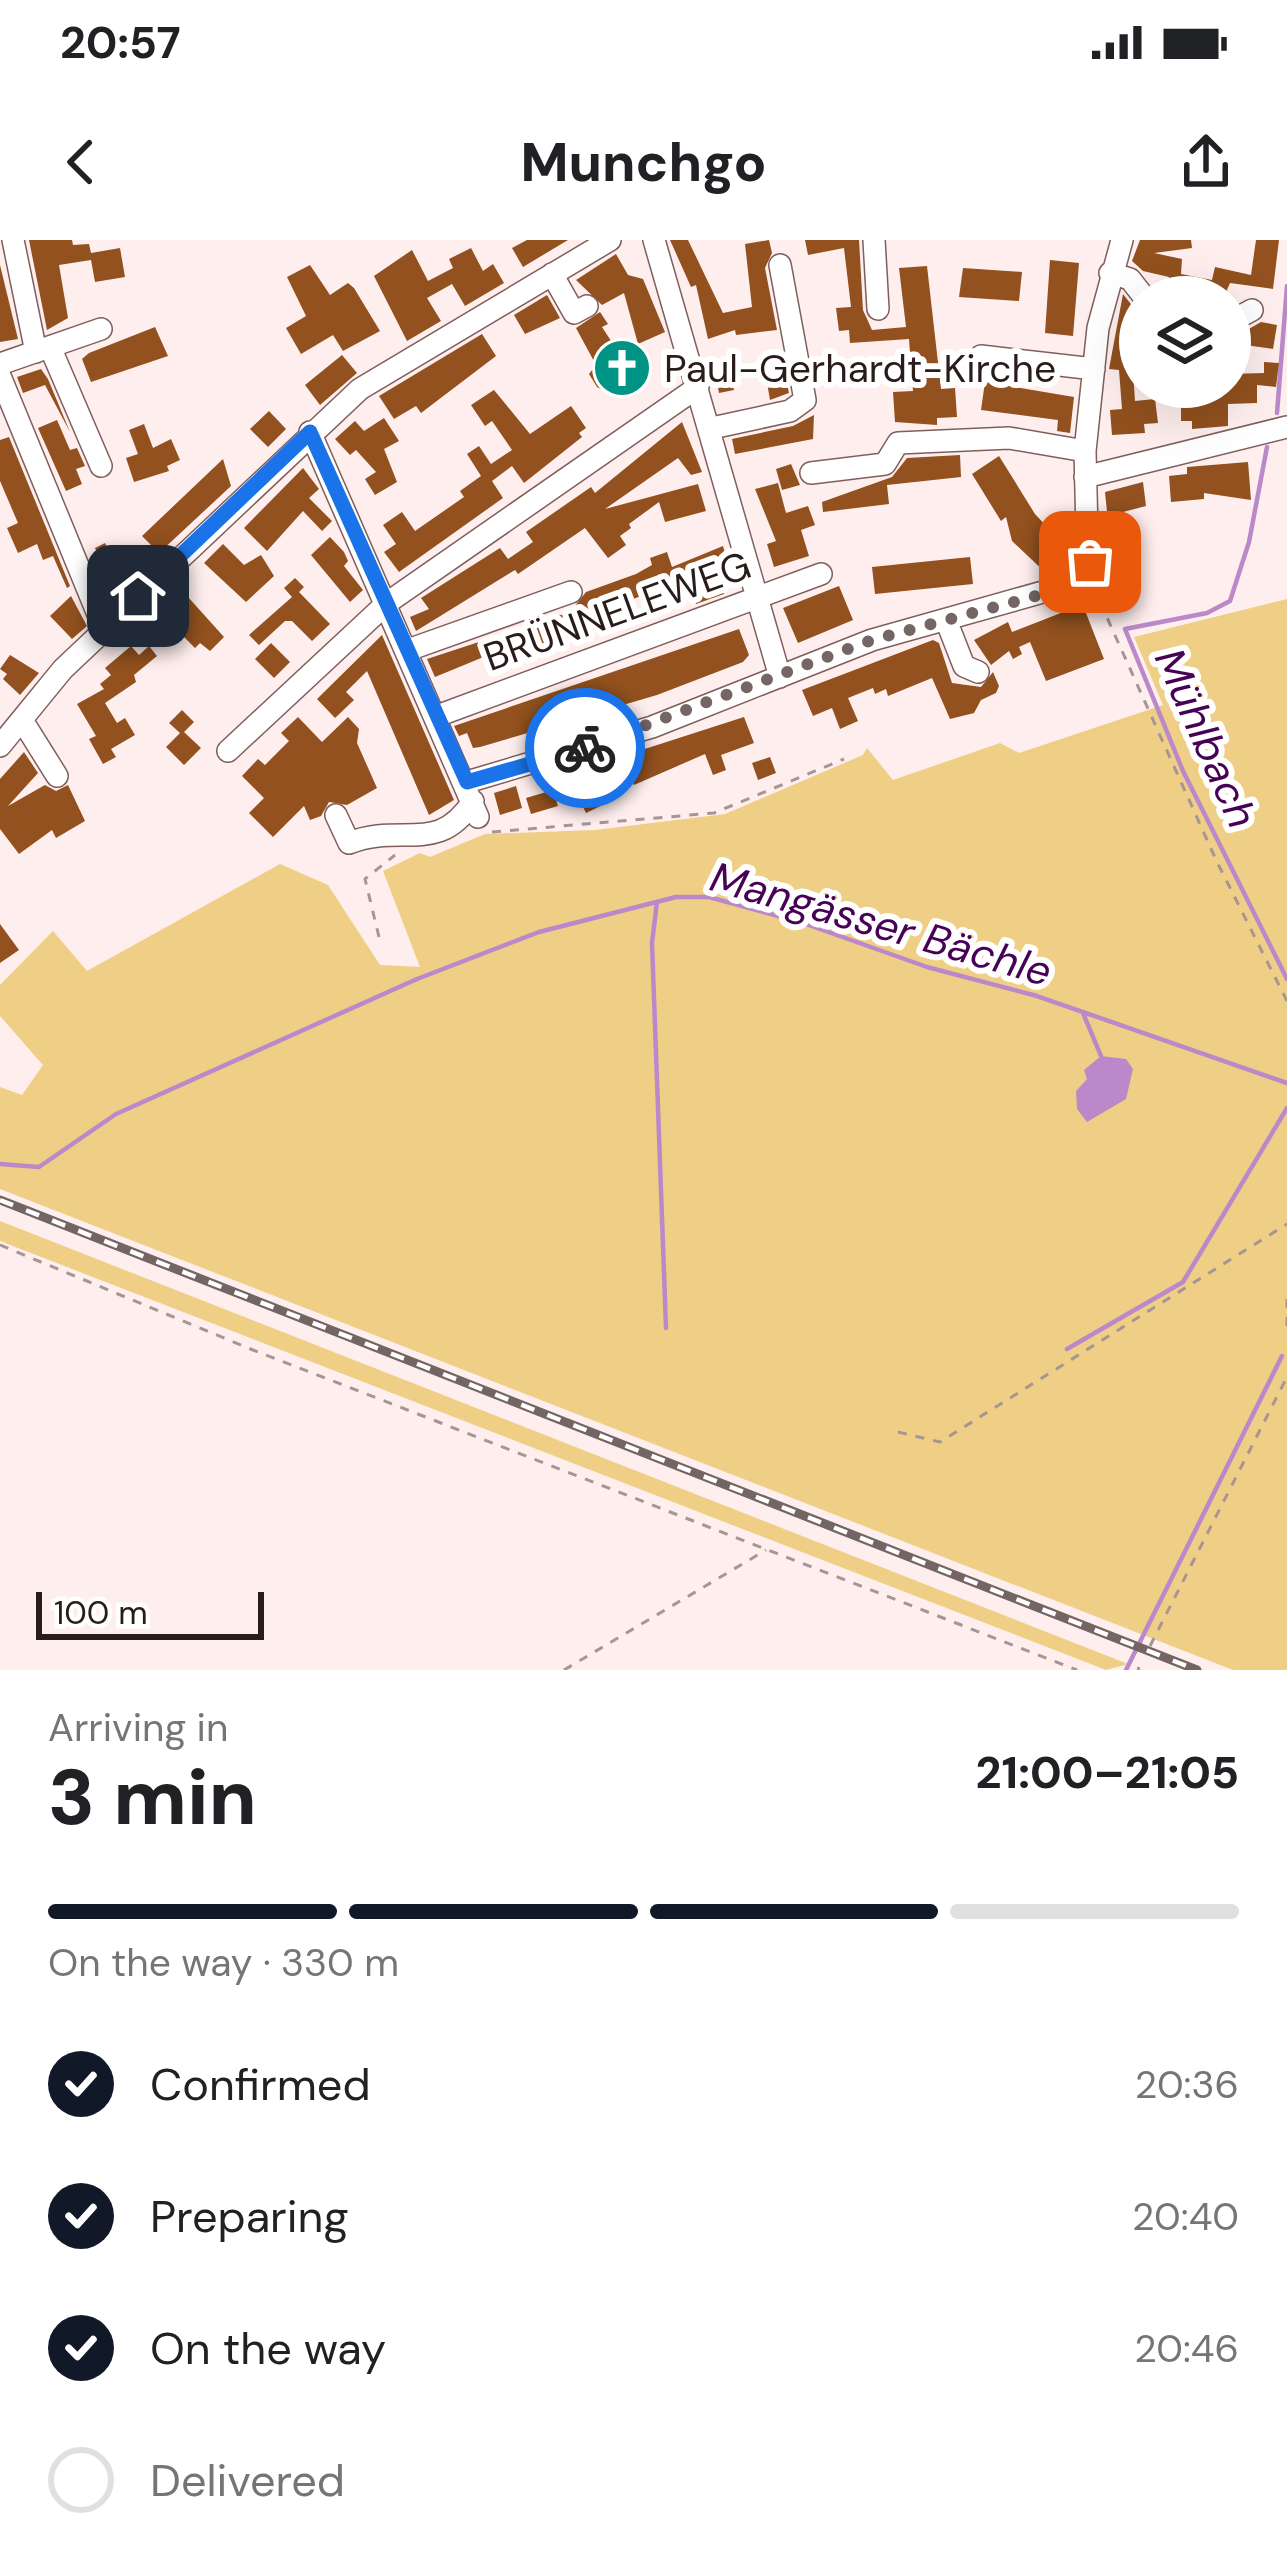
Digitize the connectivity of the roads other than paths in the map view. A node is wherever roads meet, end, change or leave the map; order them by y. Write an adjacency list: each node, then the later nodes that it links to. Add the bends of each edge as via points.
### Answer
1 (13, 240): 13 (street)
2 (610, 240): 8 (street)
3 (654, 240): 18 (street)
4 (874, 240): 11 (street)
5 (1123, 240): 7 (street)
6 (780, 265): 20 (street, via 805,400 790,411)
7 (1110, 273): 9 (street); 16 (street)
8 (552, 274): 10 (street, via 574,313); 21 (street, via 360,389)
9 (1120, 276)
10 (587, 306)
11 (878, 309)
12 (101, 329): 13 (street)
13 (43, 350): 15 (street); 23 (street)
14 (981, 356): 16 (street)
15 (0, 364)
16 (1094, 370): 22 (street)
17 (0, 376): 31 (street)
18 (698, 386): 20 (street); 29 (street)
19 (1287, 427): 25 (street)
20 (712, 428): 28 (street)
21 (310, 432): 29 (street); 31 (street)
22 (1085, 451): 24 (street, via 1009,438 898,443 885,464); 25 (street)
23 (101, 466)
24 (812, 473)
25 (1085, 477): 30 (street, via 1085,582)
26 (821, 574): 28 (street, BRÜNNELEWEG)
27 (572, 592): 32 (street)
28 (758, 597): 34 (street); 35 (street, BRÜNNELEWEG)
29 (387, 603): 32 (street); 38 (street)
30 (946, 620): 33 (street, via 964,666); 34 (street)
31 (104, 629): 36 (street)
32 (408, 650): 35 (street)
33 (977, 672)
34 (780, 677): 40 (street)
35 (437, 716): 40 (street)
36 (22, 720): 37 (street); 39 (street)
37 (0, 746)
38 (228, 752)
39 (58, 776)
40 (472, 800): 41 (street, via 451,828 434,834 378,832 349,843)
41 (336, 815)

